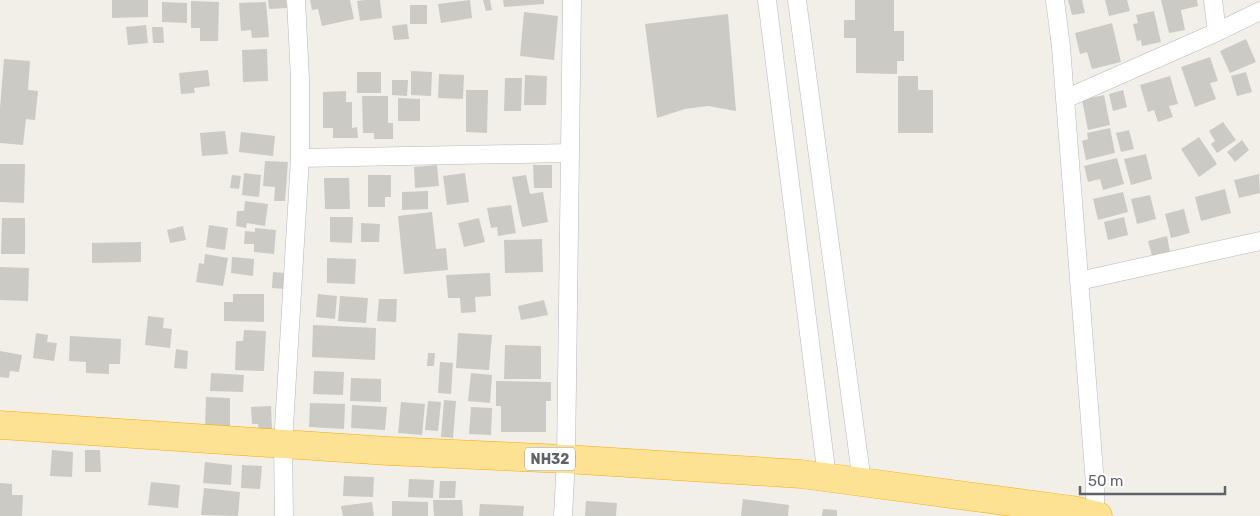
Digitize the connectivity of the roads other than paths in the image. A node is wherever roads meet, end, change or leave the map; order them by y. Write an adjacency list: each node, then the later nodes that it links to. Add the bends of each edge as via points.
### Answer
1 (296, 0): 11 (street)
2 (572, 0): 10 (street)
3 (766, 0): 17 (street)
4 (797, 0): 18 (street)
5 (1056, 0): 9 (street)
6 (1212, 0): 8 (street)
7 (1260, 11): 8 (street)
8 (1217, 32): 9 (street)
9 (1065, 99): 13 (street)
10 (570, 153): 11 (street); 16 (street)
11 (300, 158): 15 (street)
12 (1260, 241): 13 (street)
13 (1079, 281): 19 (street, via 1095,484)
14 (0, 425): 15 (highway, NH32)
15 (283, 444): 16 (highway, NH32); 20 (street)
16 (566, 459): 17 (highway, NH32); 21 (street)
17 (827, 477): 18 (highway, NH32)
18 (862, 482): 19 (highway, NH32)
19 (1091, 515)
20 (284, 516)
21 (563, 516)

